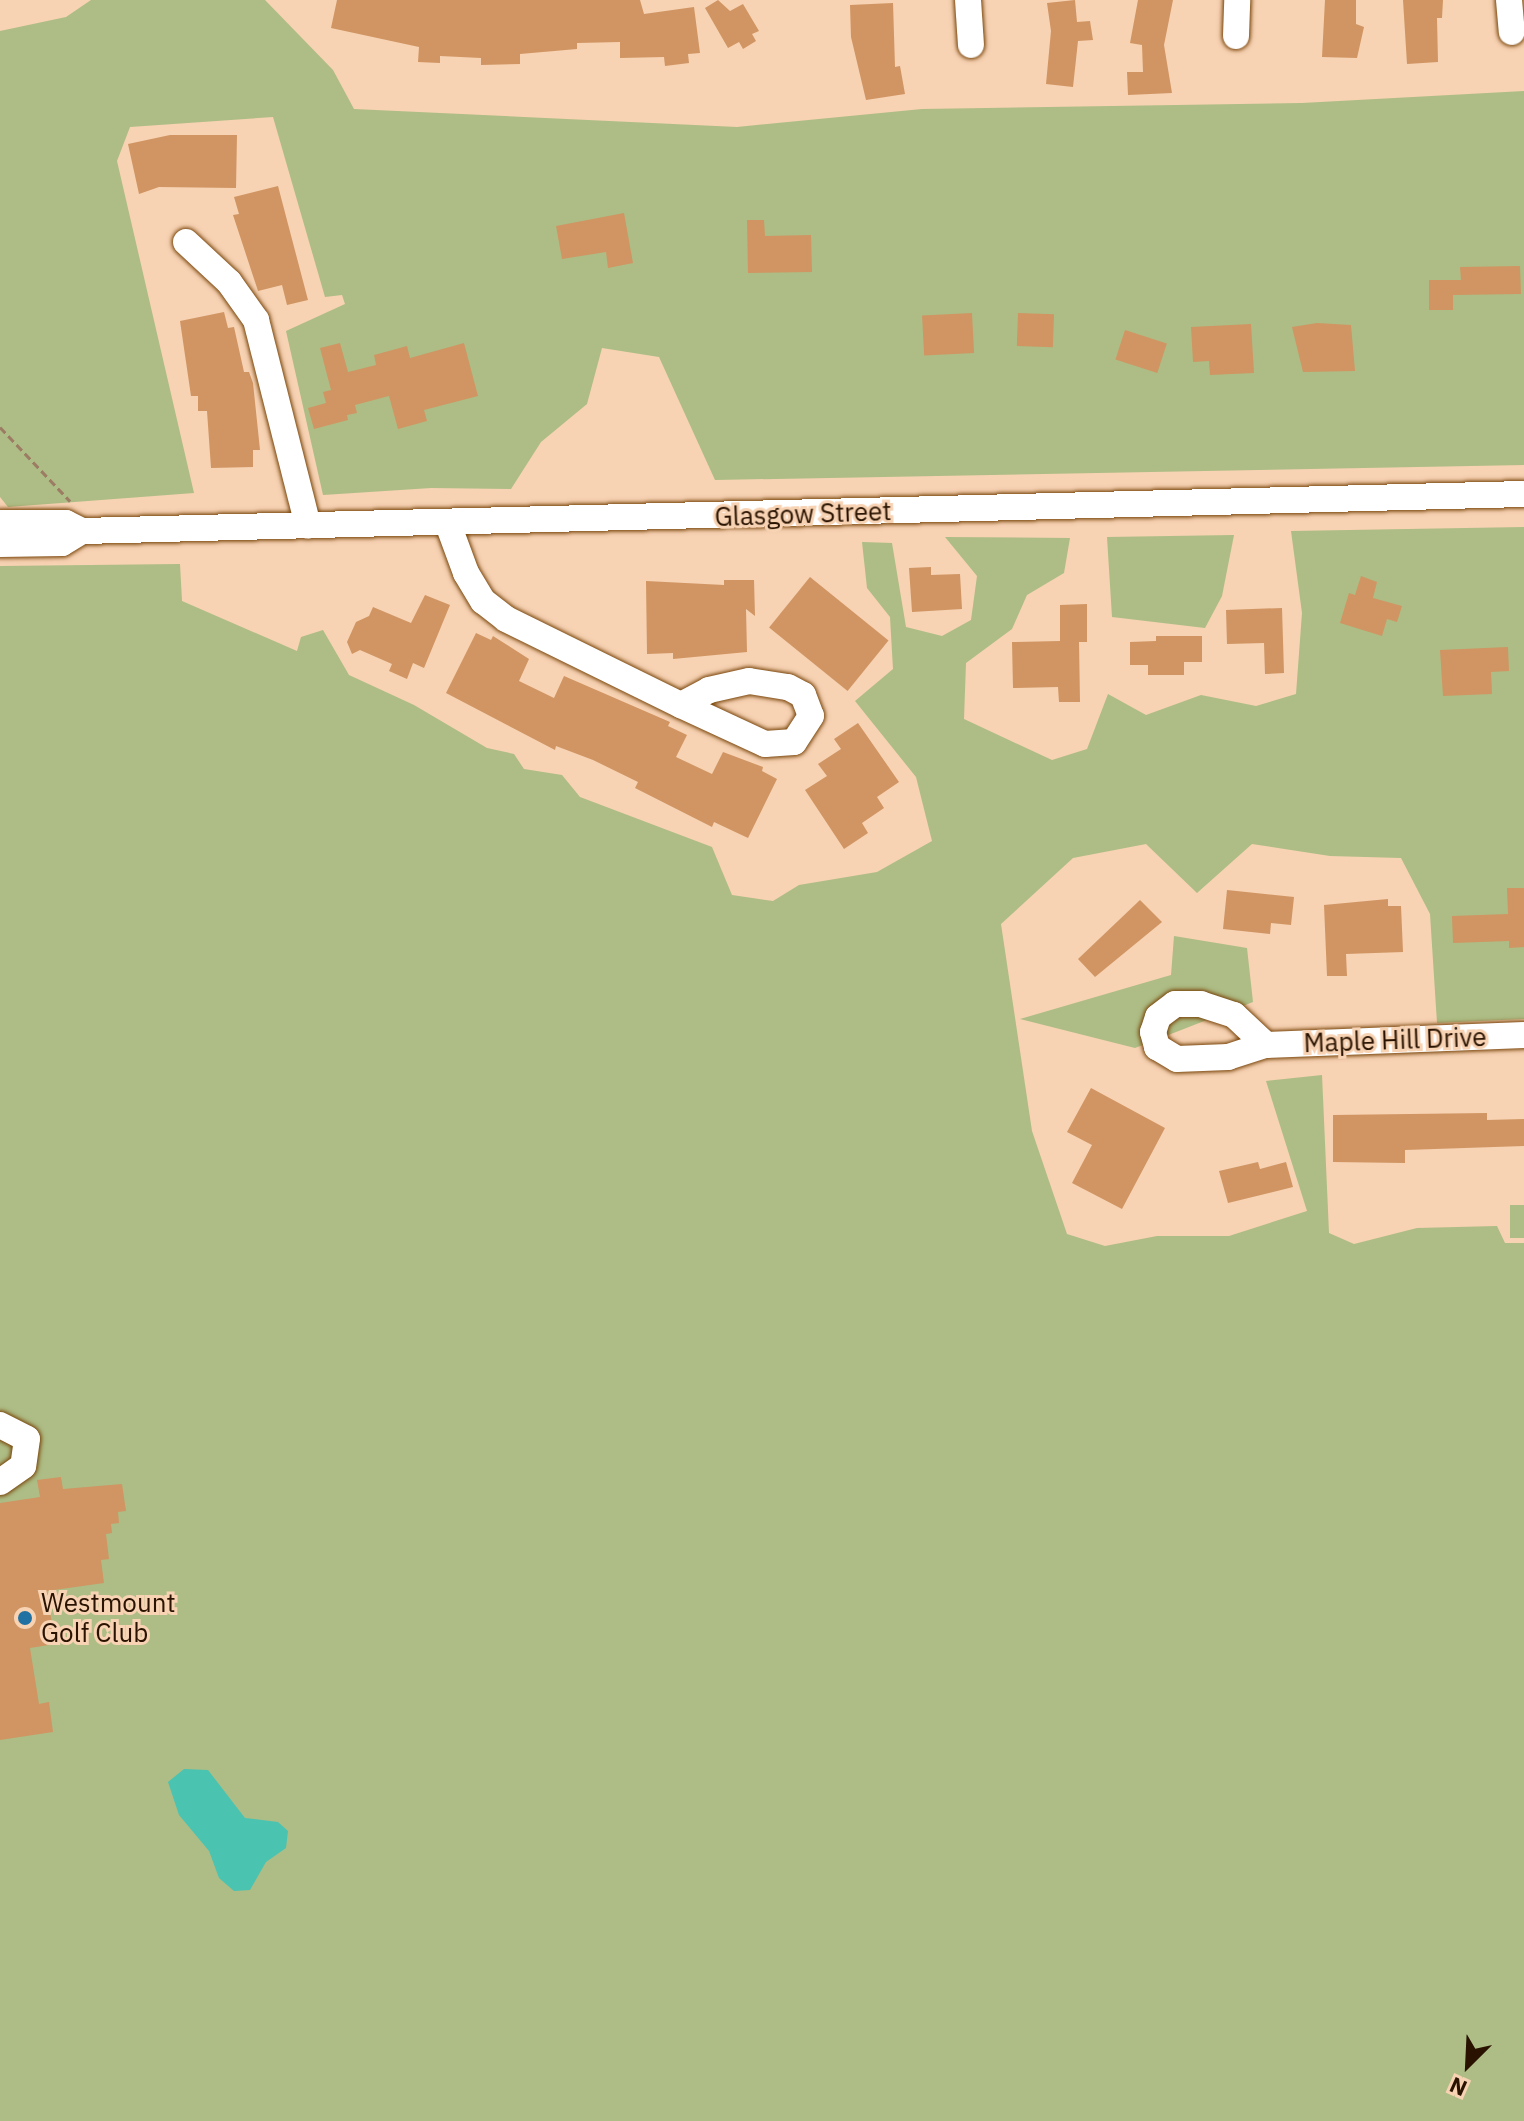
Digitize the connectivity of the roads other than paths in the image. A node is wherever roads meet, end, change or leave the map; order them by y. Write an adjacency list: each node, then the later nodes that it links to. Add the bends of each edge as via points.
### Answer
1 (968, 0): 6 (street)
2 (1237, 0): 5 (street)
3 (1509, 0): 4 (street)
4 (1512, 32)
5 (1236, 36)
6 (971, 45)
7 (186, 242): 12 (street, via 229,282 256,320)
8 (1524, 494): 11 (street, Glasgow Street)
9 (78, 521): 10 (street, Glasgow Street); 12 (street, Glasgow Street); 13 (street, Glasgow Street, via 62,543)
10 (0, 523)
11 (448, 524): 12 (street, Glasgow Street); 14 (street, via 483,601 506,619)
12 (308, 526)
13 (0, 544)
14 (681, 705)
15 (1524, 1035): 16 (street, Maple Hill Drive)
16 (1266, 1045)
17 (0, 1425): 18 (street, via 27,1439 23,1466)
18 (0, 1482)

